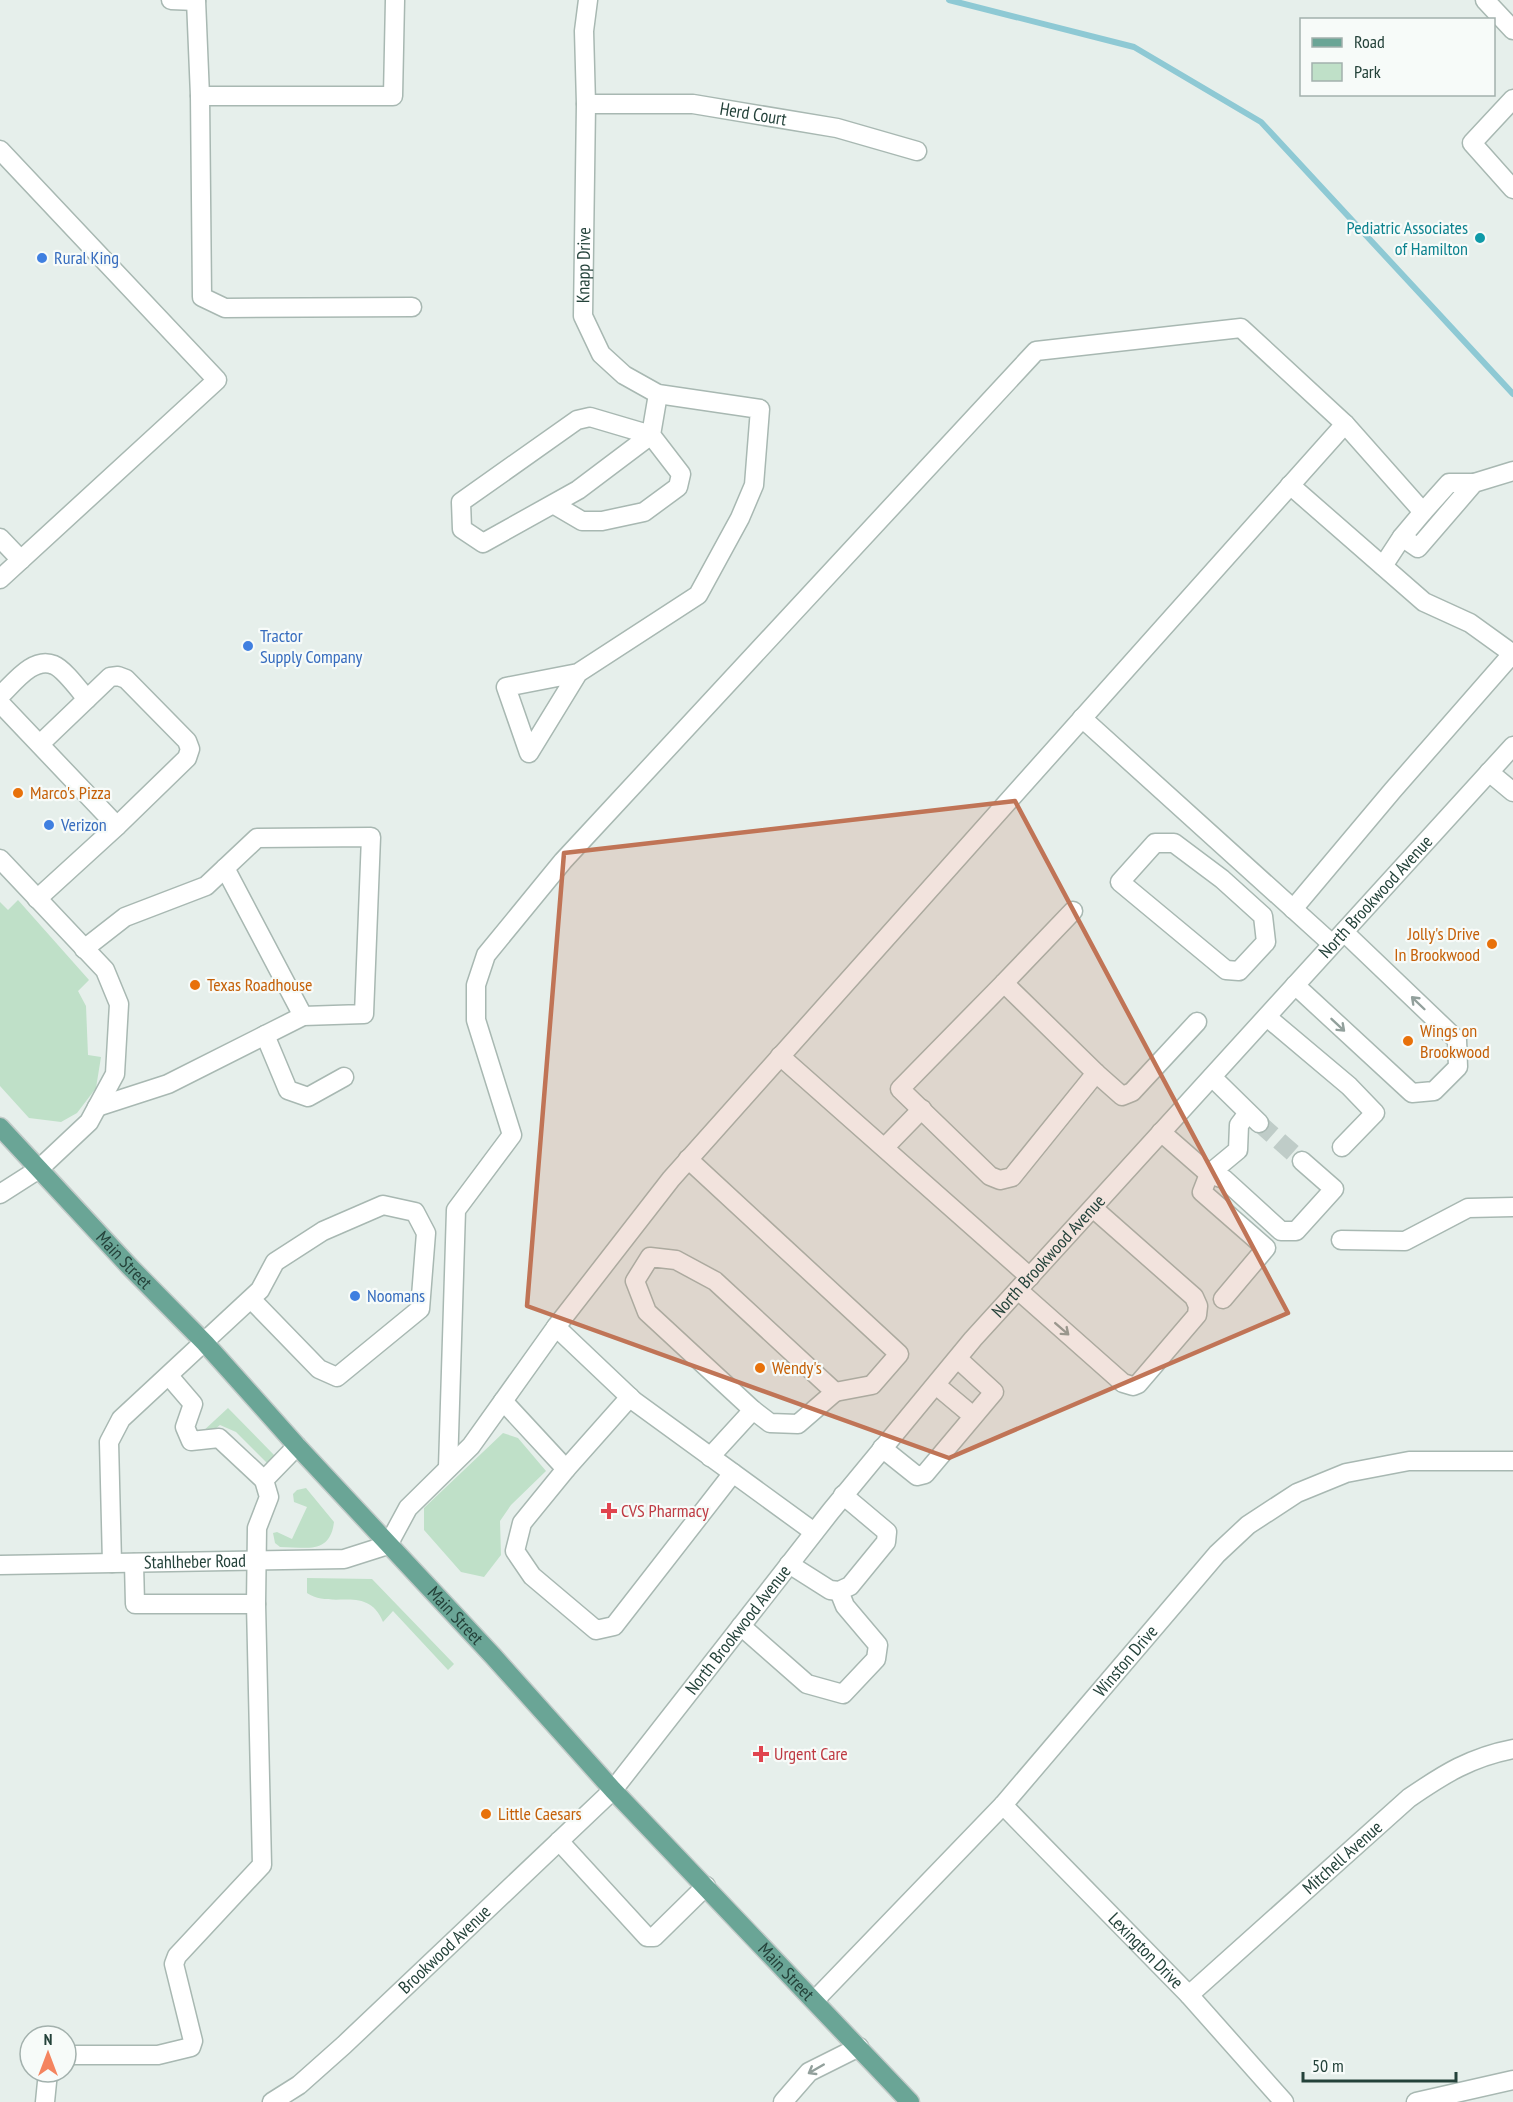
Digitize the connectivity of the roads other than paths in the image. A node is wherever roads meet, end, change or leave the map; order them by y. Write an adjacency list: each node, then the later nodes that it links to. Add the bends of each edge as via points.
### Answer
1 (171, 0): 2 (street)
2 (195, 0): 7 (street)
3 (395, 0): 7 (street, via 393,96)
4 (588, 0): 9 (street, Knapp Drive, via 584,31)
5 (1485, 0): 6 (street)
6 (1513, 30)
7 (200, 96): 13 (street, via 202,297 225,308)
8 (1513, 99): 12 (street, via 1472,143)
9 (585, 104): 11 (street, Herd Court, via 693,104 837,128); 14 (street, Knapp Drive, via 583,316 601,354 624,375)
10 (0, 150): 24 (street, via 217,380)
11 (916, 151)
12 (1513, 189)
13 (412, 307)
14 (658, 394): 16 (street); 28 (street, Knapp Drive, via 760,409 754,485 698,595)
15 (1345, 424): 19 (street); 21 (street); 90 (street, via 1241,328 1036,351 563,861 486,955 476,985 476,1020 512,1135 456,1210)
16 (651, 435): 20 (street); 20 (street, via 681,474 678,487 644,512 582,521); 20 (street, via 590,417 577,420 461,502 462,529 483,543)
17 (1513, 471): 18 (street)
18 (1473, 483): 21 (street, via 1449,483); 22 (street, via 1418,548)
19 (1290, 485): 25 (street); 32 (street)
20 (553, 504)
21 (1423, 512): 22 (street)
22 (1402, 537): 25 (street)
23 (0, 538): 24 (street)
24 (21, 560): 26 (street)
25 (1383, 566): 27 (street, via 1424,602 1470,623)
26 (0, 579)
27 (1513, 653): 42 (street)
28 (578, 673): 28 (street, via 506,687 529,753 541,733)
29 (0, 696): 30 (street, via 32,666 42,663 56,665)
30 (87, 699): 33 (street); 37 (street, via 110,677 126,679 187,741 190,749 186,758)
31 (0, 703): 33 (street)
32 (1082, 718): 42 (street); 52 (street)
33 (40, 744): 37 (street)
34 (1513, 746): 35 (street, North Brookwood Avenue)
35 (1489, 771): 36 (street); 44 (street, North Brookwood Avenue)
36 (1513, 792)
37 (117, 826): 41 (street)
38 (0, 859): 41 (street)
39 (225, 868): 45 (street, via 206,886 125,916); 48 (street); 48 (street, via 257,838 371,837 364,1014)
40 (1222, 879): 40 (street, via 1174,843 1155,843 1120,882 1226,970 1239,971 1266,942 1263,916)
41 (37, 899): 45 (street)
42 (1293, 909): 44 (street)
43 (1073, 911): 46 (street)
44 (1338, 938): 47 (street, North Brookwood Avenue); 47 (street, one-way to 44, via 1412,1093 1434,1091 1458,1067 1457,1040)
45 (84, 949): 56 (street, via 105,970 119,1004 115,1074)
46 (1004, 983): 53 (street); 57 (street, via 900,1089)
47 (1295, 985): 49 (street, North Brookwood Avenue)
48 (303, 1016): 51 (street)
49 (1267, 1017): 55 (street, North Brookwood Avenue); 61 (street, via 1375,1113)
50 (1197, 1022): 53 (street, via 1132,1092 1122,1096)
51 (265, 1035): 54 (street, via 288,1090 309,1097); 56 (street, via 168,1084)
52 (780, 1056): 60 (street); 62 (street)
53 (1096, 1073): 57 (street, via 1011,1177 1000,1180 990,1176)
54 (344, 1077)
55 (1212, 1077): 59 (street, North Brookwood Avenue); 65 (street, via 1254,1118 1239,1125 1238,1150)
56 (97, 1107): 64 (street, via 89,1122)
57 (922, 1109): 60 (street)
58 (0, 1127): 64 (main road, Main Street)
59 (1161, 1132): 65 (street); 68 (street, North Brookwood Avenue)
60 (885, 1147): 72 (street)
61 (1342, 1147)
62 (688, 1159): 69 (street); 81 (street, via 899,1354 872,1385)
63 (1302, 1161): 65 (street, via 1334,1189 1296,1231 1281,1231 1224,1179)
64 (39, 1169): 66 (street); 77 (main road, Main Street)
65 (1209, 1174): 75 (street, via 1202,1192 1266,1248)
66 (0, 1194)
67 (1513, 1207): 70 (street, via 1468,1208 1405,1241)
68 (1093, 1208): 72 (street, North Brookwood Avenue); 73 (street, one-way to 68, via 1123,1383 1138,1384 1197,1315 1198,1306 1194,1297)
69 (623, 1240): 71 (street); 76 (street)
70 (1341, 1240)
71 (650, 1257): 81 (street, via 676,1260 715,1281); 84 (street, via 635,1281 647,1312)
72 (1030, 1277): 73 (street, North Brookwood Avenue)
73 (1018, 1290): 78 (street, North Brookwood Avenue)
74 (251, 1299): 74 (street, via 275,1262 323,1231 383,1205 415,1212 426,1233 420,1309 337,1377 319,1369); 77 (street)
75 (1223, 1299)
76 (556, 1327): 82 (street); 83 (street)
77 (205, 1343): 79 (street); 86 (main road, Main Street)
78 (958, 1359): 80 (street, North Brookwood Avenue); 85 (street, via 994,1392)
79 (169, 1376): 93 (street, via 193,1404 185,1427 191,1440 219,1438); 98 (street, via 121,1419 109,1442)
80 (936, 1384): 85 (street); 87 (street, North Brookwood Avenue)
81 (835, 1392): 84 (street, via 798,1424 770,1423)
82 (630, 1397): 88 (street); 91 (street)
83 (503, 1401): 90 (street, via 471,1446); 91 (street)
84 (753, 1410): 88 (street)
85 (973, 1416): 87 (street, via 925,1474 911,1473)
86 (297, 1446): 93 (street); 96 (main road, Main Street)
87 (882, 1448): 94 (street, North Brookwood Avenue)
88 (710, 1456): 92 (street)
89 (1513, 1461): 107 (street, Winston Drive, via 1409,1461 1346,1473 1297,1493 1248,1525 1217,1554)
90 (448, 1468): 96 (street, via 408,1508)
91 (566, 1469): 92 (street, via 522,1523 515,1551 532,1576 596,1630 614,1626)
92 (733, 1473): 95 (street)
93 (264, 1480): 97 (street, via 268,1497 257,1528)
94 (843, 1496): 95 (street, North Brookwood Avenue); 102 (street, via 887,1532 886,1542 850,1586)
95 (814, 1532): 100 (street, North Brookwood Avenue)
96 (388, 1545): 97 (street, Stahlheber Road, via 344,1559); 106 (main road, Main Street)
97 (255, 1561): 99 (street, Stahlheber Road); 103 (street)
98 (112, 1563): 99 (street, Stahlheber Road); 101 (street, Stahlheber Road)
99 (134, 1563): 103 (street, via 135,1604)
100 (789, 1564): 102 (street, via 830,1590); 104 (street, North Brookwood Avenue)
101 (0, 1565)
102 (839, 1591): 104 (street, via 845,1606 878,1645 876,1659 843,1694 807,1684)
103 (256, 1604): 113 (street, via 262,1865 177,1956 174,1964 193,2041 191,2047 158,2055)
104 (741, 1626): 106 (street, North Brookwood Avenue)
105 (1513, 1749): 110 (street, Mitchell Avenue, via 1487,1754 1445,1773 1409,1798)
106 (613, 1790): 108 (street, Brookwood Avenue); 109 (main road, Main Street)
107 (1003, 1805): 110 (street, Lexington Drive); 111 (street, Winston Drive)
108 (559, 1841): 109 (street, via 647,1937 654,1936); 117 (street, Brookwood Avenue, via 344,2045 299,2085)
109 (706, 1886): 111 (main road, Main Street)
110 (1189, 1995): 120 (street, Lexington Drive)
111 (815, 2000): 112 (main road, Main Street)
112 (859, 2047): 118 (street, one-way to 118, via 809,2072); 119 (main road, Main Street)
113 (78, 2055)
114 (1513, 2080): 121 (street)
115 (47, 2084): 116 (street)
116 (45, 2102)
117 (272, 2102)
118 (783, 2102)
119 (910, 2102)
120 (1284, 2102)
121 (1416, 2102)

